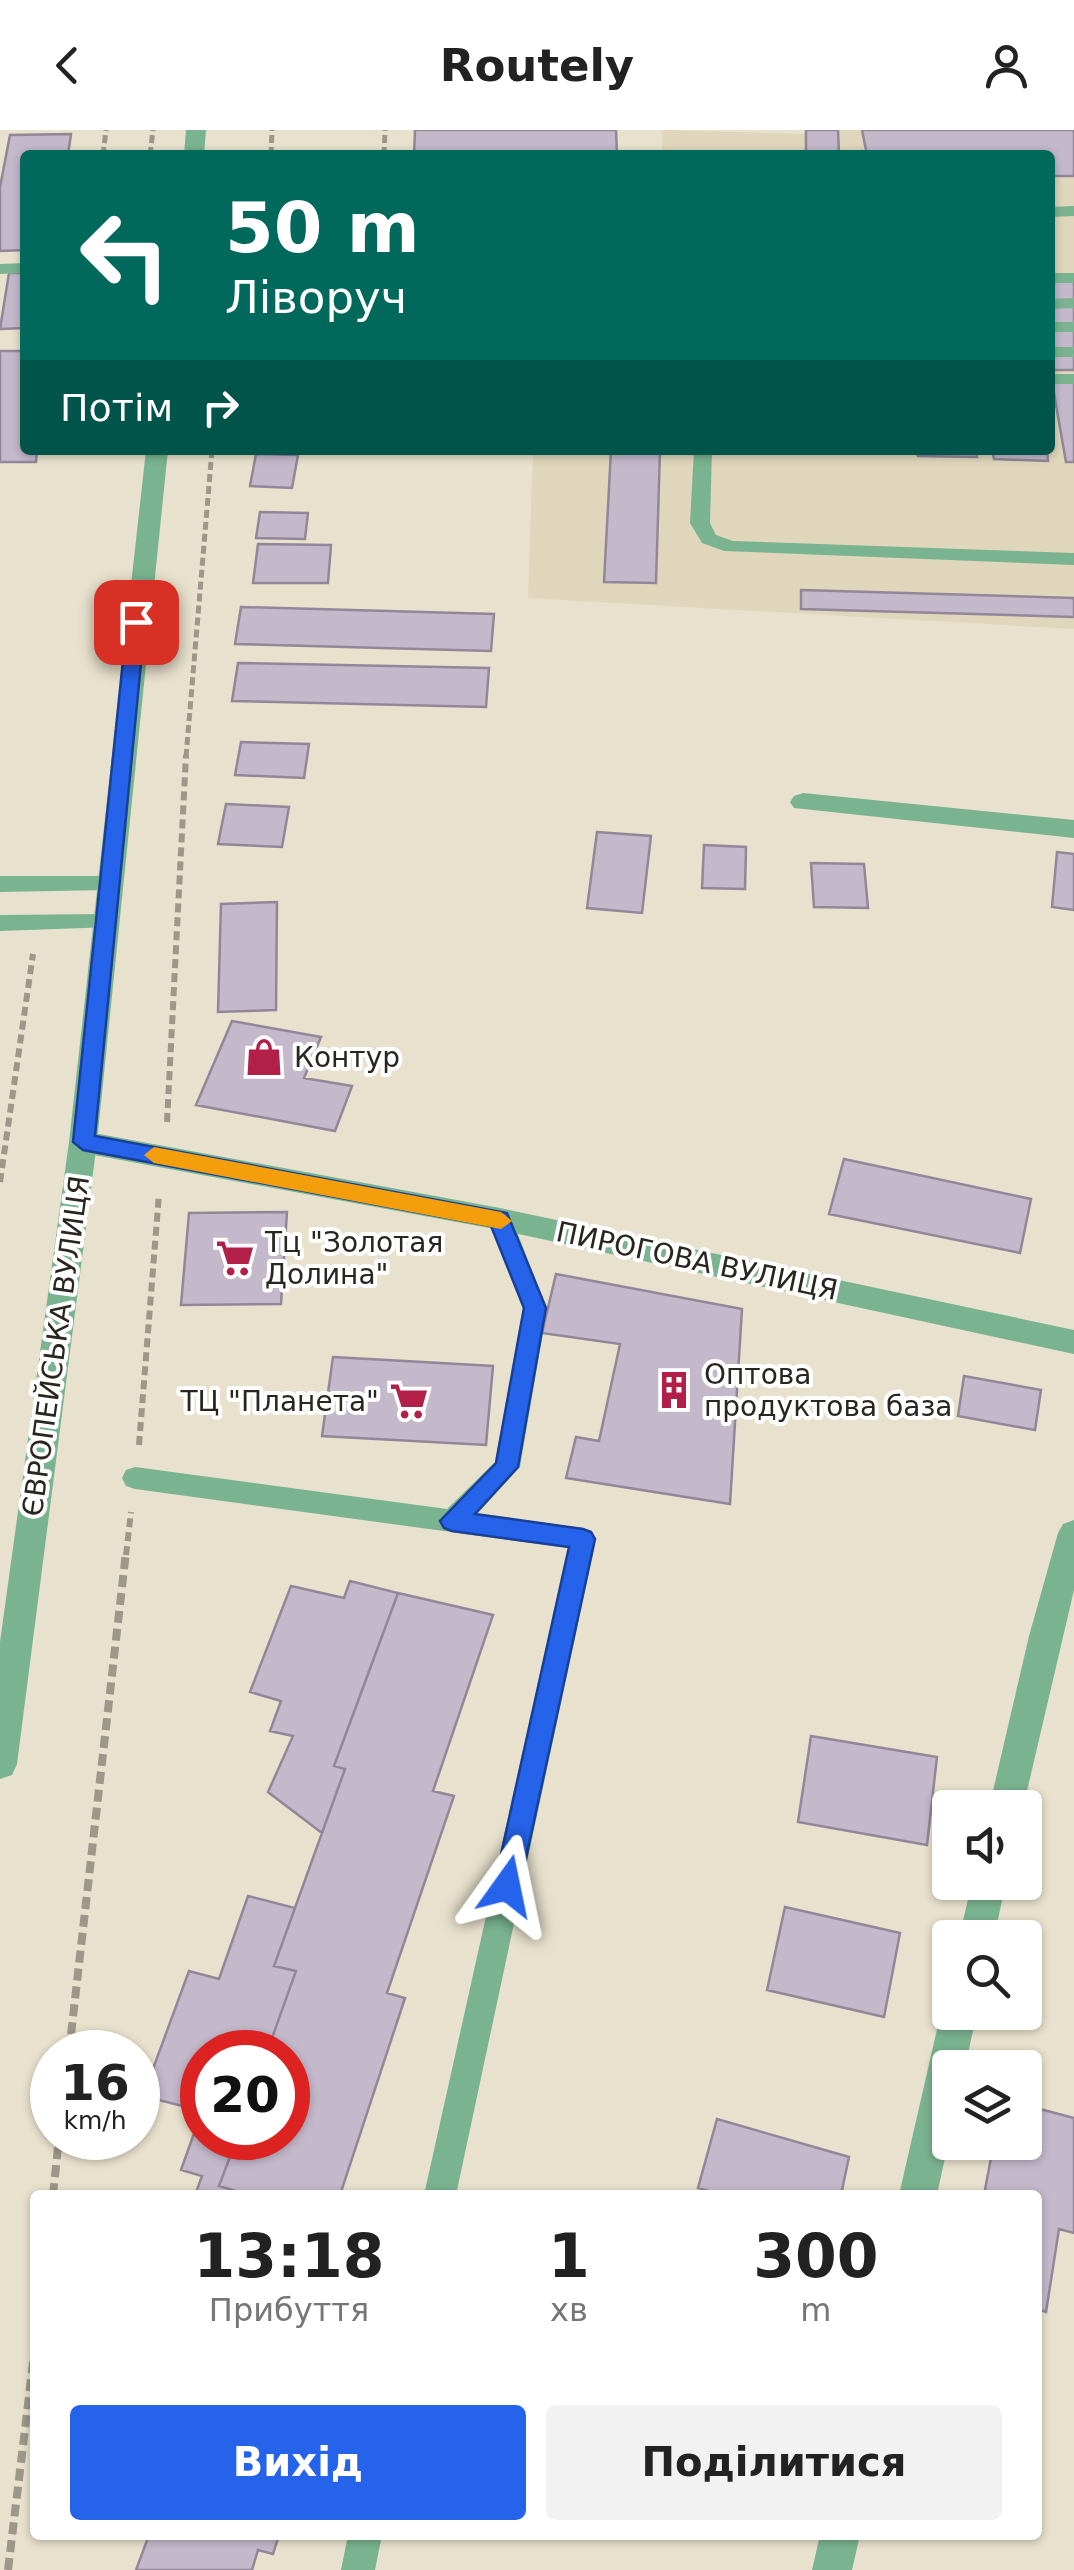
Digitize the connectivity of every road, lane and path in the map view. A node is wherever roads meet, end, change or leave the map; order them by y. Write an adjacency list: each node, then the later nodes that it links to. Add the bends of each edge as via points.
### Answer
1 (156, 455): 7 (street, ЄВРОПЕЙСЬКА ВУЛИЦЯ)
2 (212, 455): 13 (path)
3 (703, 455): 4 (lane, via 700,523 710,539 731,547)
4 (1074, 559)
5 (803, 802): 6 (street)
6 (1074, 829)
7 (108, 883): 8 (lane); 9 (street, ЄВРОПЕЙСЬКА ВУЛИЦЯ)
8 (0, 884)
9 (104, 922): 11 (lane); 12 (street, ЄВРОПЕЙСЬКА ВУЛИЦЯ)
10 (0, 923): 11 (lane)
11 (38, 923): 14 (path)
12 (83, 1142): 13 (street, ПИРОГОВА ВУЛИЦЯ); 20 (street, ЄВРОПЕЙСЬКА ВУЛИЦЯ)
13 (162, 1156): 15 (street, ПИРОГОВА ВУЛИЦЯ); 17 (path)
14 (0, 1182)
15 (500, 1219): 16 (street, ПИРОГОВА ВУЛИЦЯ); 18 (lane, via 535,1308 506,1467)
16 (1074, 1342)
17 (135, 1478): 18 (lane); 22 (path)
18 (452, 1521): 26 (lane, via 583,1539)
19 (1074, 1534): 21 (street)
20 (0, 1764)
21 (1010, 1790)
22 (72, 2030)
23 (955, 2030): 27 (street)
24 (57, 2160): 25 (path)
25 (54, 2190)
26 (441, 2190)
27 (919, 2190)
28 (30, 2387): 31 (path)
29 (364, 2540): 32 (lane)
30 (839, 2540): 33 (street)
31 (8, 2570)
32 (358, 2570)
33 (832, 2570)

